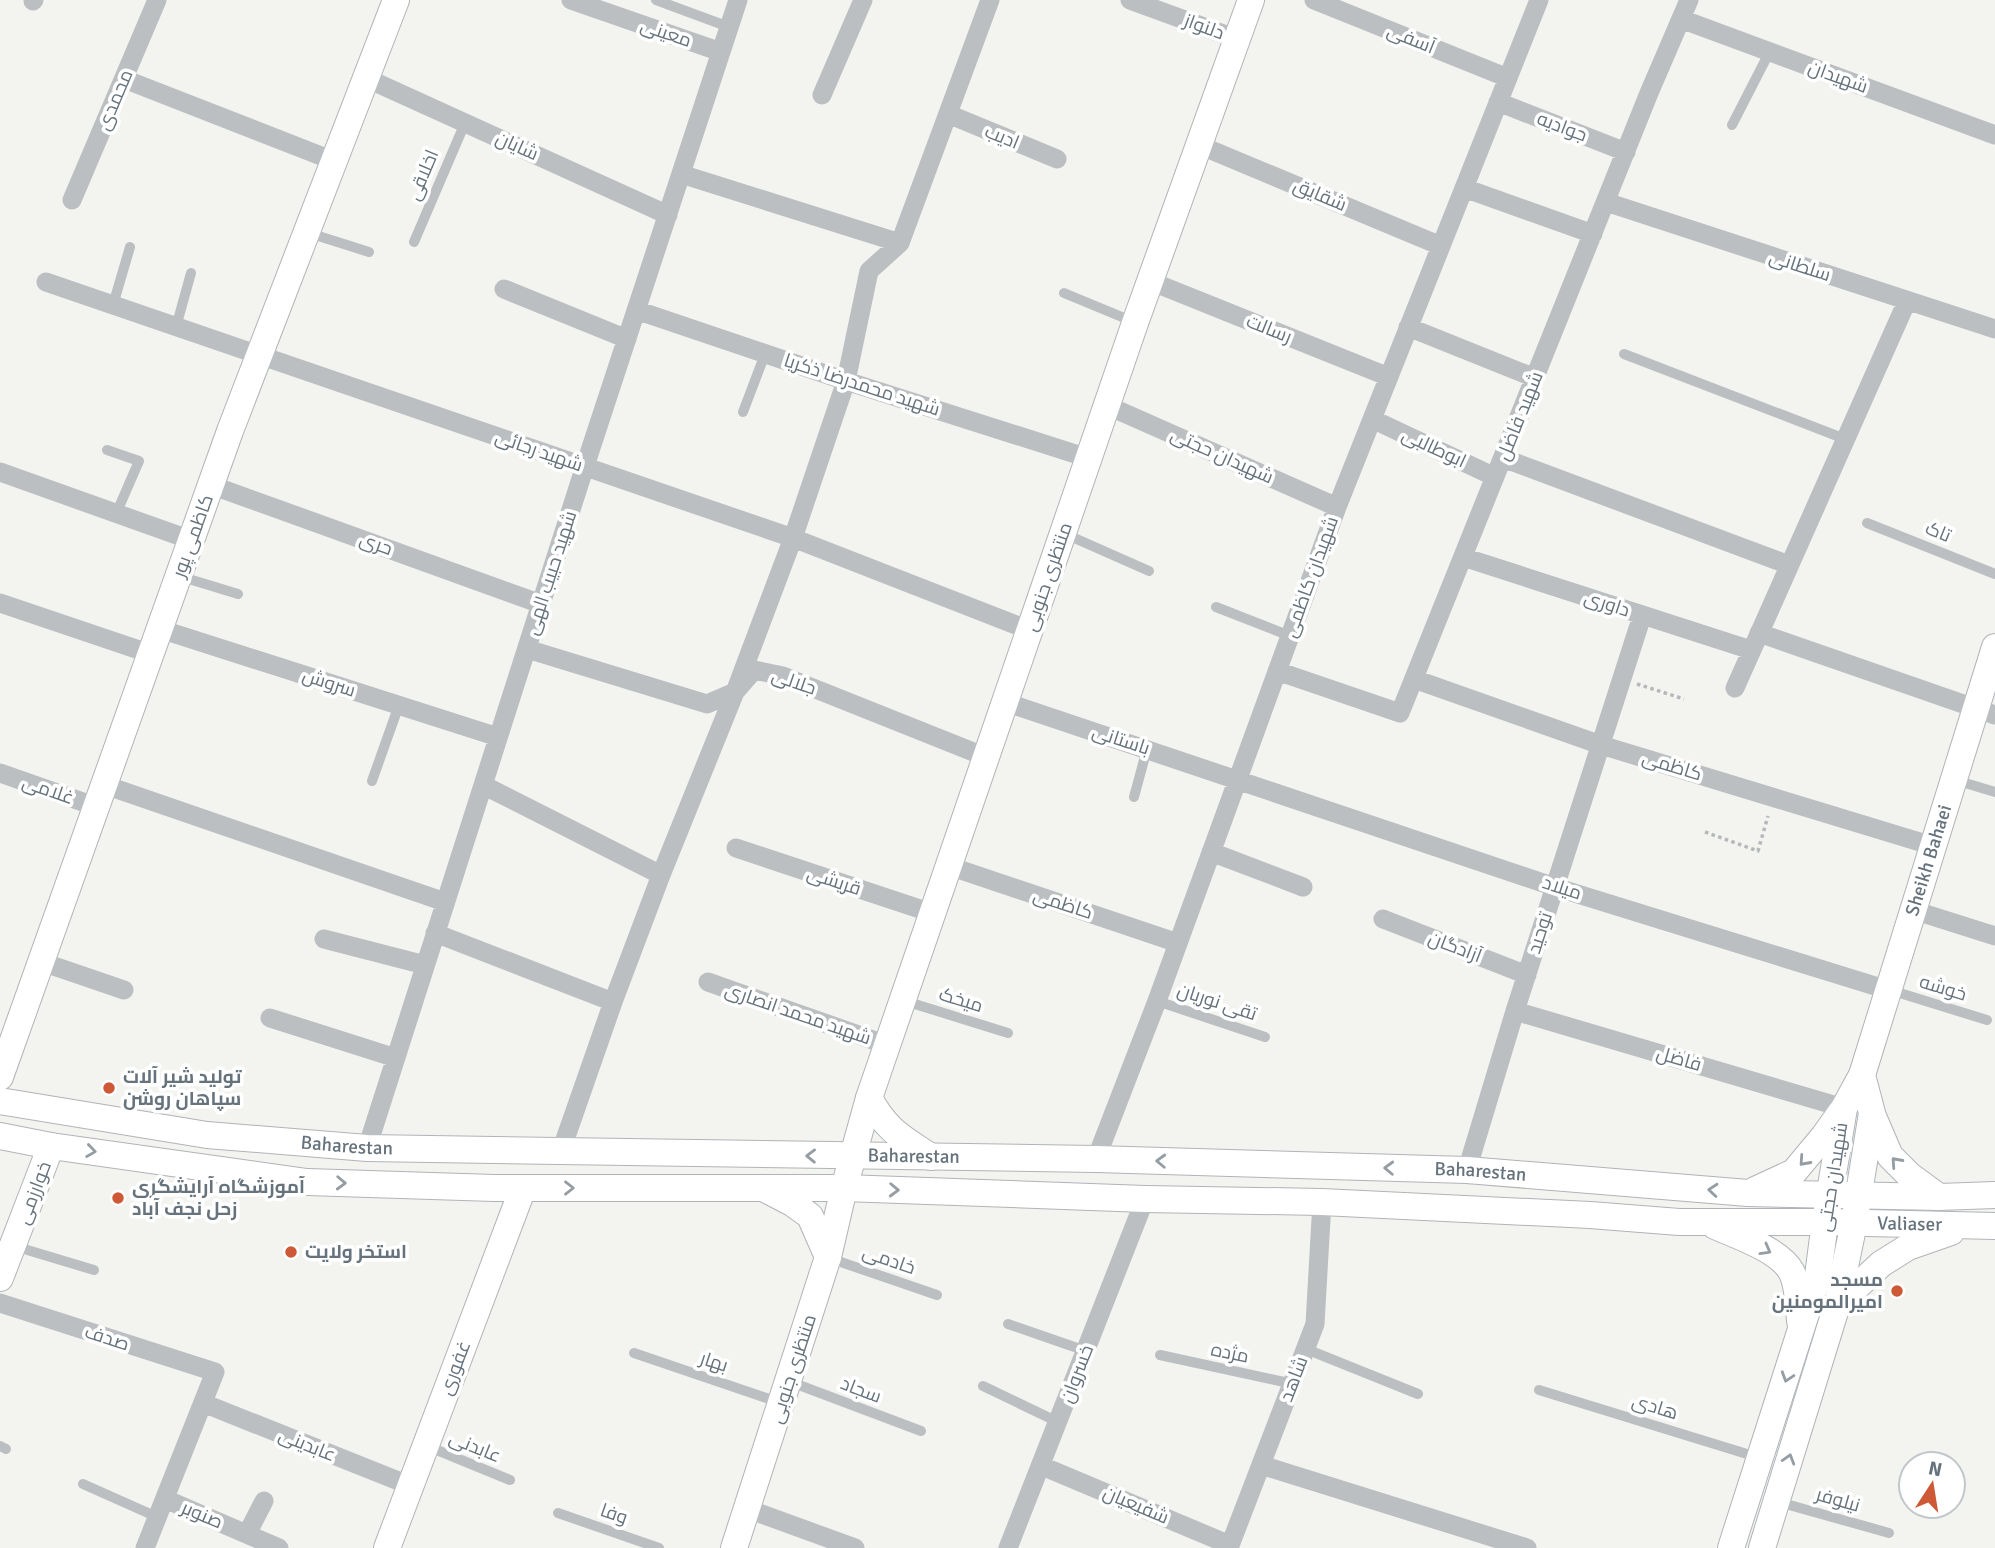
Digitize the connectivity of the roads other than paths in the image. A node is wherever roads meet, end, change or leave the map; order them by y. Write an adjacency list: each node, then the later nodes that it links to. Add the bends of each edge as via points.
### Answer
1 (157, 0): 19 (street, محمدی)
2 (397, 0): 20 (main road, کاظمی پور)
3 (571, 0): 17 (street, معینی)
4 (656, 0): 14 (lane)
5 (738, 0): 14 (street, شهید حبیب الهی)
6 (863, 0): 21 (street)
7 (990, 0): 23 (street)
8 (1130, 0): 15 (street, دلنواز)
9 (1251, 0): 15 (main road, منتظری جنوبی)
10 (1314, 0): 18 (street, آسفی)
11 (1539, 0): 18 (street, شهیدان کاظمی)
12 (1689, 0): 13 (street, شهید فاضل)
13 (1681, 19): 16 (street, شهیدان); 28 (street, شهید فاضل)
14 (729, 27): 17 (street, شهید حبیب الهی)
15 (1237, 39): 27 (main road, منتظری جنوبی)
16 (1770, 51): 25 (lane); 26 (street, شهیدان)
17 (721, 52): 31 (street, شهید حبیب الهی)
18 (1507, 78): 22 (street, شهیدان کاظمی)
19 (124, 79): 30 (street); 33 (street, محمدی)
20 (366, 79): 24 (street, شایان); 30 (main road, کاظمی پور)
21 (822, 95)
22 (1498, 103): 28 (street, جوادیه); 32 (street, شهیدان کاظمی)
23 (948, 114): 29 (street, ادیب); 39 (street)
24 (465, 123): 35 (street, شایان); 38 (lane, اخلاقی)
25 (1732, 125)
26 (1995, 135)
27 (1199, 145): 40 (street, شقایق); 44 (main road, منتظری جنوبی)
28 (1626, 152): 34 (street, شهید فاضل)
29 (1057, 159)
30 (334, 161): 36 (main road, کاظمی پور)
31 (681, 174): 35 (street, شهید حبیب الهی); 39 (street)
32 (1464, 188): 37 (street); 40 (street, شهیدان کاظمی)
33 (72, 200)
34 (1606, 202): 37 (street, شهید فاضل); 48 (street, سلطانی)
35 (668, 215): 50 (street, شهید حبیب الهی)
36 (307, 232): 42 (lane); 58 (main road, کاظمی پور)
37 (1593, 234): 60 (street, شهید فاضل)
38 (414, 242)
39 (900, 243): 61 (street, via 869,271)
40 (1441, 246): 53 (street, شهیدان کاظمی)
41 (130, 247): 49 (lane)
42 (369, 252)
43 (191, 273): 52 (lane)
44 (1150, 281): 51 (main road, منتظری جنوبی); 59 (street, رسالت)
45 (46, 282): 49 (street, شهید رجائی)
46 (505, 289): 55 (street)
47 (1064, 293): 51 (lane)
48 (1907, 301): 54 (street, سلطانی); 65 (street)
49 (113, 305): 52 (street, شهید رجائی)
50 (636, 310): 55 (street, شهید حبیب الهی); 56 (street, شهید محمدرضا ذکریا)
51 (1135, 323): 62 (main road, منتظری جنوبی)
52 (176, 327): 58 (street, شهید رجائی)
53 (1408, 327): 59 (street, شهیدان کاظمی); 60 (street)
54 (1995, 328)
55 (627, 339): 69 (street, شهید حبیب الهی)
56 (765, 354): 61 (street, شهید محمدرضا ذکریا); 63 (lane)
57 (1623, 354): 65 (lane)
58 (259, 356): 69 (street, شهید رجائی); 72 (main road, کاظمی پور)
59 (1389, 377): 64 (street, شهیدان کاظمی)
60 (1535, 378): 68 (street, شهید فاضل)
61 (846, 381): 67 (street, شهید محمدرضا ذکریا); 77 (street)
62 (1107, 405): 67 (main road, منتظری جنوبی); 73 (street, شهیدان حجتی)
63 (743, 412)
64 (1372, 419): 71 (street, ابوطالبی); 73 (street, شهیدان کاظمی)
65 (1845, 439): 80 (street)
66 (107, 450): 74 (lane, via 139,461)
67 (1088, 458): 76 (main road, منتظری جنوبی)
68 (1503, 458): 71 (street, شهید فاضل); 80 (street)
69 (585, 466): 77 (street, شهید رجائی); 86 (street, شهید حبیب الهی)
70 (0, 472): 74 (street)
71 (1495, 477): 79 (street, شهید فاضل)
72 (211, 485): 78 (main road, کاظمی پور); 86 (street, حری)
73 (1337, 508): 91 (street, شهیدان کاظمی)
74 (116, 514): 78 (street)
75 (1867, 523): 82 (lane, تاک)
76 (1063, 533): 81 (lane); 90 (main road, منتظری جنوبی)
77 (793, 538): 90 (street, شهید رجائی); 99 (street)
78 (191, 540): 83 (main road, کاظمی پور)
79 (1463, 557): 88 (street, داوری); 97 (street, شهید فاضل)
80 (1789, 565): 92 (street)
81 (1149, 571)
82 (1995, 574)
83 (179, 576): 84 (lane); 89 (main road, کاظمی پور)
84 (238, 594)
85 (0, 603): 95 (street)
86 (541, 604): 94 (street, شهید حبیب الهی)
87 (1216, 607): 91 (lane)
88 (1642, 616): 92 (street, داوری); 104 (street, توحید)
89 (160, 629): 95 (main road, کاظمی پور); 101 (street, سروش)
90 (1030, 630): 100 (main road, منتظری جنوبی)
91 (1290, 636): 96 (street, شهیدان کاظمی)
92 (1755, 642): 98 (street); 102 (street, داوری)
93 (1995, 647): 102 (main road, Sheikh Bahaei)
94 (527, 649): 99 (street, جلالی, via 707,704); 103 (street, شهید حبیب الهی)
95 (151, 654): 113 (main road, کاظمی پور)
96 (1277, 671): 97 (street, شهید فاضل, via 1400,713); 108 (street, شهیدان کاظمی)
97 (1414, 679): 104 (street, کاظمی)
98 (1735, 688)
99 (735, 692): 106 (street, جلالی, via 754,670 783,676); 119 (street)
100 (1005, 702): 105 (street, باستانی); 106 (main road, منتظری جنوبی)
101 (399, 705): 103 (street, سروش); 110 (lane)
102 (1985, 712): 109 (main road, Sheikh Bahaei)
103 (498, 737): 111 (street, شهید حبیب الهی)
104 (1601, 744): 115 (street, کاظمی); 121 (street, توحید)
105 (1147, 749): 108 (street, باستانی); 114 (lane)
106 (986, 757): 118 (main road, منتظری جنوبی)
107 (0, 773): 113 (street, غلامی)
108 (1238, 779): 117 (street, شهیدان کاظمی); 121 (street, میلاد)
109 (1954, 780): 112 (lane); 115 (main road, Sheikh Bahaei)
110 (372, 781)
111 (483, 785): 119 (street); 122 (street, شهید حبیب الهی)
112 (1995, 792)
113 (101, 796): 122 (street, غلامی); 130 (main road, کاظمی پور)
114 (1134, 797)
115 (1933, 846): 123 (main road, Sheikh Bahaei)
116 (736, 848): 124 (street, قریشی)
117 (1211, 852): 120 (street); 129 (street, شهیدان کاظمی)
118 (948, 866): 124 (main road, منتظری جنوبی); 129 (street, کاظمی)
119 (661, 875): 138 (street)
120 (1303, 887)
121 (1555, 887): 132 (street, توحید); 135 (street, میلاد)
122 (445, 902): 126 (street, شهید حبیب الهی)
123 (1913, 910): 127 (street); 135 (main road, Sheikh Bahaei)
124 (932, 914): 136 (main road, منتظری جنوبی)
125 (1383, 919): 132 (street, آزادگان)
126 (435, 933): 131 (street, شهید حبیب الهی); 138 (street)
127 (1995, 936)
128 (324, 939): 131 (street)
129 (1178, 943): 137 (street, شهیدان کاظمی)
130 (42, 962): 134 (street); 147 (main road, کاظمی پور)
131 (425, 965): 145 (street, شهید حبیب الهی)
132 (1527, 975): 139 (street, توحید)
133 (708, 982): 144 (street, شهید محمد انصاری)
134 (124, 990)
135 (1888, 990): 141 (lane, خوشه); 146 (main road, Sheikh Bahaei)
136 (903, 1000): 142 (lane, میخک); 144 (main road, منتظری جنوبی)
137 (1157, 1001): 143 (lane, تقی نوریان); 158 (street, شهیدان کاظمی)
138 (613, 1002): 155 (street)
139 (1515, 1011): 150 (street, فاضل); 159 (street, توحید)
140 (270, 1018): 145 (street)
141 (1987, 1020)
142 (1008, 1033)
143 (1265, 1037)
144 (887, 1045): 148 (main road, منتظری جنوبی)
145 (396, 1058): 154 (street, شهید حبیب الهی)
146 (1862, 1075): 150 (main road, شهیدان حجتی); 151 (main road, شهیدان حجتی)
147 (0, 1077)
148 (869, 1098): 156 (main road, منتظری جنوبی); 157 (main road, via 894,1133)
149 (0, 1101): 154 (main road, Baharestan, via 207,1135)
150 (1844, 1108): 163 (main road, one-way to 163, via 1794,1172); 164 (main road, شهیدان حجتی)
151 (1872, 1113): 165 (main road, شهیدان حجتی); 167 (main road, one-way to 151, via 1890,1156)
152 (0, 1136): 153 (main road, Baharestan)
153 (51, 1146): 160 (main road, Baharestan, one-way to 160, via 307,1182); 174 (main road, خوارزمی)
154 (368, 1148): 155 (main road, Baharestan)
155 (561, 1152): 156 (main road, Baharestan, one-way to 155)
156 (854, 1157): 157 (main road, Baharestan); 161 (main road, منتظری جنوبی)
157 (931, 1157): 158 (main road, Baharestan)
158 (1096, 1159): 159 (main road, Baharestan, one-way to 158)
159 (1466, 1170): 163 (main road, Baharestan, one-way to 159)
160 (523, 1188): 162 (main road, Baharestan, one-way to 162); 195 (main road, غفوری)
161 (844, 1188): 162 (main road, Baharestan); 168 (main road, Baharestan, one-way to 168); 175 (main road, منتظری جنوبی)
162 (766, 1189): 175 (main road, via 810,1216)
163 (1748, 1193): 164 (main road, Baharestan)
164 (1830, 1194): 165 (main road, Valiaser); 171 (main road, شهیدان حجتی)
165 (1858, 1195): 167 (main road, Valiaser); 172 (main road, شهیدان حجتی)
166 (1995, 1195): 167 (main road, Valiaser)
167 (1939, 1197)
168 (1145, 1199): 169 (main road, Baharestan); 184 (street, خسروان)
169 (1322, 1202): 170 (main road, Baharestan); 183 (street, شاهد, via 1315,1324)
170 (1679, 1222): 171 (main road, Baharestan); 182 (main road, one-way to 182, via 1715,1226 1775,1255 1792,1272)
171 (1825, 1222): 172 (main road, Valiaser); 182 (main road, شهیدان حجتی, via 1818,1276)
172 (1854, 1223): 173 (main road, Valiaser); 180 (main road, شهیدان حجتی)
173 (1983, 1226): 180 (main road, via 1908,1247 1881,1264)
174 (13, 1246): 176 (lane); 177 (main road, خوارزمی)
175 (828, 1258): 178 (lane, خادمی); 190 (main road, منتظری جنوبی)
176 (94, 1270)
177 (0, 1279)
178 (937, 1295)
179 (0, 1303): 192 (street, صدف, via 215,1373)
180 (1837, 1305): 203 (main road, شهیدان حجتی, one-way to 180)
181 (1008, 1324): 184 (lane)
182 (1802, 1331): 196 (main road, شهیدان حجتی, one-way to 196)
183 (1306, 1349): 187 (street, شاهد); 191 (lane)
184 (1086, 1351): 193 (street, خسروان)
185 (634, 1353): 190 (lane, بهار)
186 (1160, 1355): 187 (lane, مژده)
187 (1293, 1384): 197 (street, شاهد)
188 (983, 1386): 193 (lane)
189 (1539, 1390): 196 (lane, هادی)
190 (785, 1392): 194 (lane, سجاد); 205 (main road, منتظری جنوبی)
191 (1418, 1394)
192 (202, 1403): 201 (street, عابدینی); 204 (street)
193 (1058, 1422): 198 (street, خسروان)
194 (922, 1431)
195 (426, 1446): 199 (lane, عابدنی); 201 (main road, غفوری)
196 (1760, 1458): 218 (main road, شهیدان حجتی)
197 (1261, 1465): 209 (street, شاهد); 217 (street)
198 (1042, 1466): 209 (street, شفیعیان); 216 (street, خسروان)
199 (510, 1480)
200 (83, 1484): 204 (lane)
201 (411, 1486): 212 (main road, غفوری)
202 (264, 1501): 208 (street)
203 (1776, 1501): 207 (lane, نیلوفر); 219 (main road, شهیدان حجتی)
204 (161, 1508): 208 (street, صنوبر); 210 (street)
205 (748, 1509): 214 (main road, منتظری جنوبی); 215 (street)
206 (558, 1513): 213 (lane, وفا)
207 (1889, 1532)
208 (247, 1534): 211 (street, صنوبر)
209 (1229, 1546)
210 (145, 1548)
211 (279, 1548)
212 (387, 1548)
213 (659, 1548)
214 (734, 1548)
215 (855, 1548)
216 (1008, 1548)
217 (1527, 1548)
218 (1731, 1548)
219 (1762, 1548)

